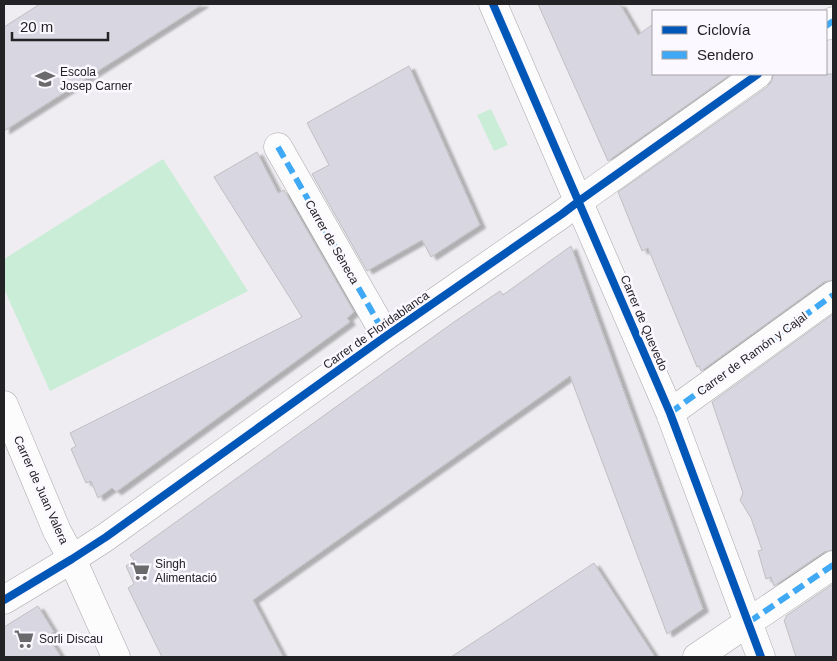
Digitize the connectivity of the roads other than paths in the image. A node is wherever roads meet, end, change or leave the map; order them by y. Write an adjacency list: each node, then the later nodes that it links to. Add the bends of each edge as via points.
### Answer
1 (493, 4): 4 (street, Carrer de Quevedo)
2 (757, 75): 4 (street, Carrer de Floridablanca)
3 (278, 147): 6 (street, Carrer de Sèneca)
4 (579, 200): 6 (street, Carrer de Floridablanca); 8 (street, Carrer de Quevedo)
5 (833, 295): 8 (street, Carrer de Ramón y Cajal)
6 (386, 336): 9 (street, Carrer de Floridablanca)
7 (4, 405): 9 (street, Carrer de Juan Valera)
8 (670, 413): 12 (street, Carrer de Quevedo)
9 (72, 559): 11 (street, Carrer de Floridablanca); 13 (street, Carrer de Juan Valera)
10 (833, 565): 12 (street)
11 (4, 600)
12 (749, 622): 14 (street); 15 (street, Carrer de Quevedo)
13 (116, 657)
14 (697, 657)
15 (762, 657)

